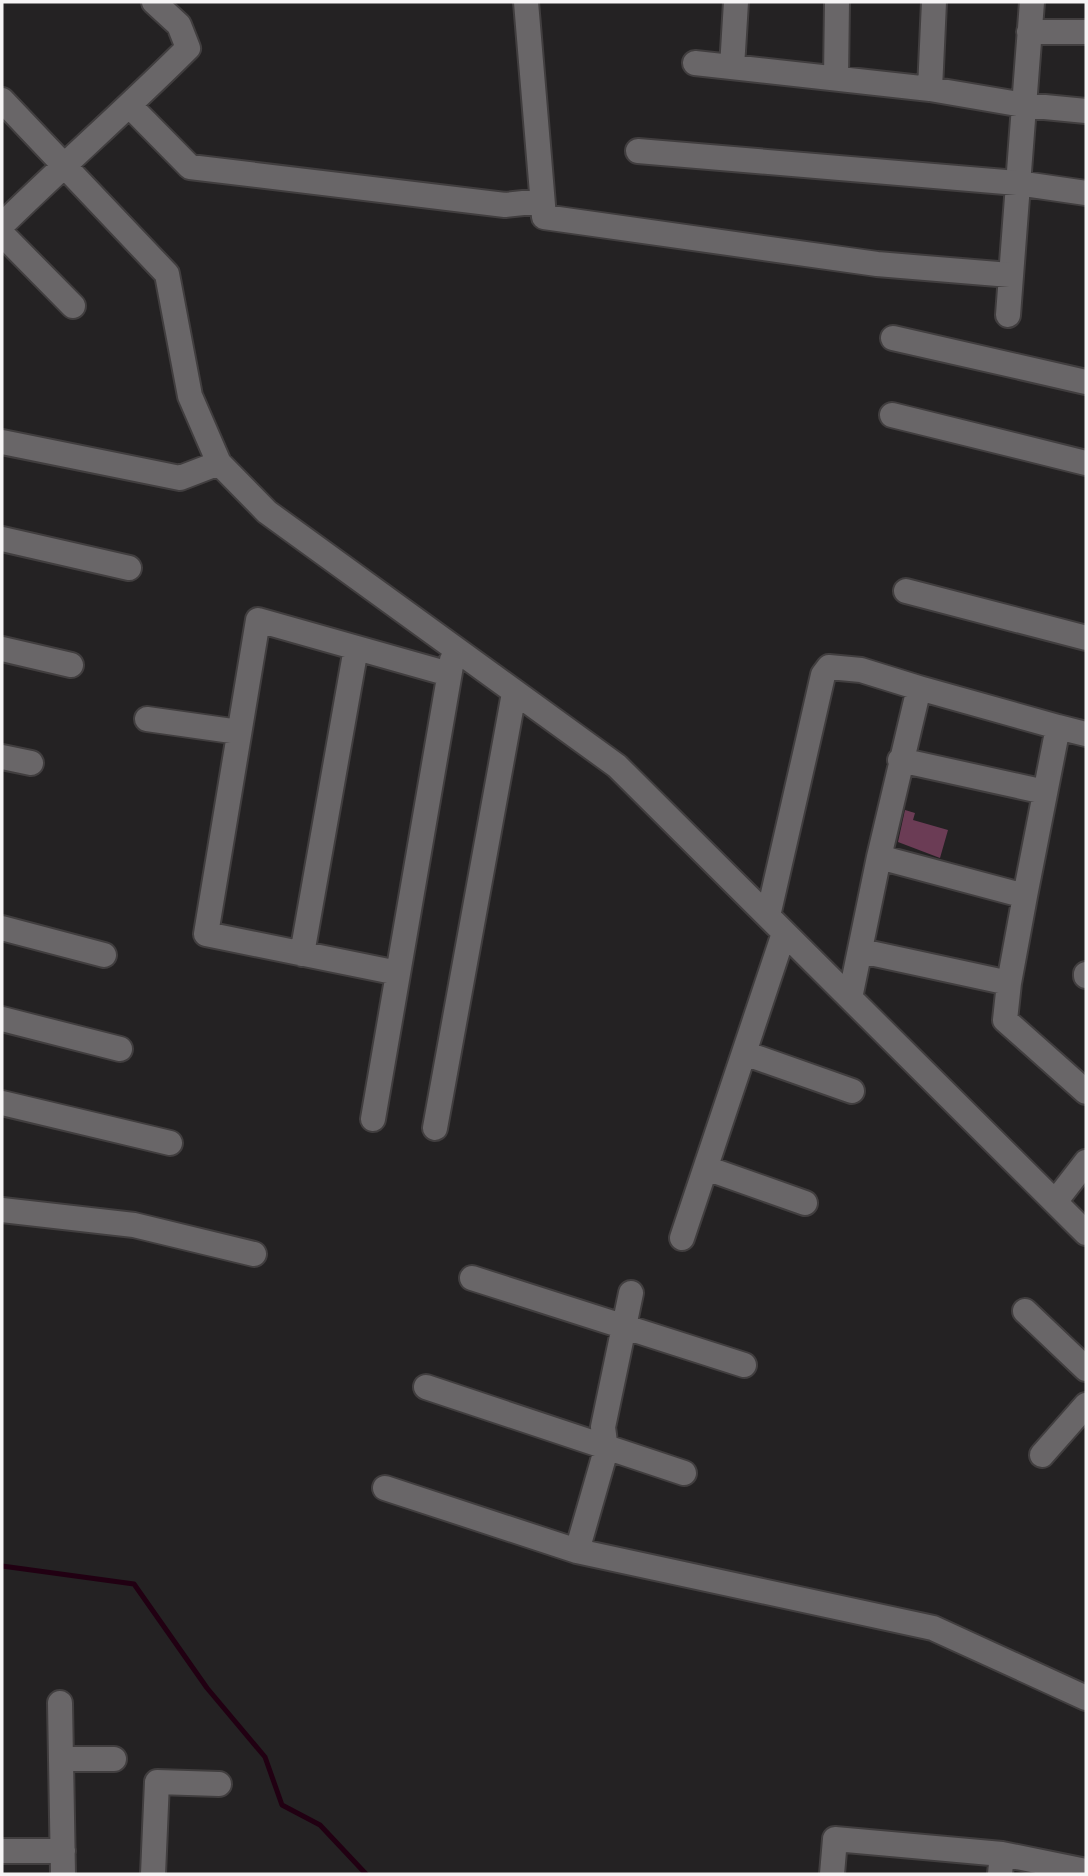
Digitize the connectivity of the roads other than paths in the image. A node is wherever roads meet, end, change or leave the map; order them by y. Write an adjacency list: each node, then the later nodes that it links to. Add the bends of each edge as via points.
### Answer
1 (154, 2): 15 (street, via 179,25 188,48)
2 (526, 2): 21 (street)
3 (736, 2): 10 (street)
4 (837, 2): 11 (street)
5 (934, 2): 12 (street)
6 (1032, 2): 7 (street)
7 (1030, 32): 8 (street); 14 (street)
8 (1086, 32)
9 (695, 63): 10 (street)
10 (733, 67): 11 (street)
11 (836, 78): 12 (street)
12 (930, 89): 14 (street)
13 (2, 100): 18 (street)
14 (1024, 105): 16 (street); 19 (street)
15 (130, 106): 18 (street); 21 (street, via 190,167 505,205)
16 (1086, 111)
17 (638, 151): 19 (street)
18 (62, 165): 22 (street); 32 (street, via 167,274)
19 (1017, 183): 20 (street); 24 (street)
20 (1086, 193)
21 (542, 201): 24 (street, via 544,217 877,264)
22 (2, 225)
23 (2, 234): 25 (street)
24 (1010, 275): 26 (street)
25 (73, 306)
26 (1008, 315)
27 (893, 338): 28 (street)
28 (1086, 382)
29 (892, 415): 31 (street)
30 (2, 442): 32 (street, via 180,478)
31 (1086, 463)
32 (206, 469): 39 (street)
33 (2, 540): 34 (street)
34 (129, 568)
35 (906, 591): 36 (street)
36 (1086, 638)
37 (356, 648): 41 (street); 46 (street, via 257,620); 57 (street)
38 (2, 649): 40 (street)
39 (454, 649): 41 (street); 43 (street)
40 (71, 665)
41 (449, 674): 59 (street)
42 (919, 688): 45 (street); 49 (street); 54 (street, via 838,666 829,667 823,675)
43 (514, 693): 54 (street, via 617,766); 69 (street)
44 (146, 719): 46 (street)
45 (1058, 727): 47 (street); 51 (street)
46 (239, 732): 57 (street, via 206,934)
47 (1086, 734)
48 (2, 757): 50 (street)
49 (900, 760): 51 (street); 52 (street)
50 (31, 763)
51 (1045, 792): 53 (street)
52 (879, 857): 53 (street); 56 (street)
53 (1025, 896): 60 (street)
54 (776, 924): 61 (street); 64 (street)
55 (2, 928): 58 (street)
56 (861, 951): 60 (street); 61 (street)
57 (302, 954): 59 (street)
58 (104, 955)
59 (398, 973): 68 (street)
60 (1009, 982): 66 (street, via 1005,1020)
61 (850, 998): 73 (street)
62 (2, 1019): 63 (street)
63 (120, 1049)
64 (744, 1053): 65 (street); 72 (street)
65 (852, 1091)
66 (1086, 1092)
67 (2, 1102): 70 (street)
68 (373, 1119)
69 (435, 1128)
70 (170, 1143)
71 (1086, 1162): 73 (street)
72 (706, 1168): 74 (street); 77 (street)
73 (1055, 1202): 76 (street)
74 (805, 1203)
75 (2, 1210): 78 (street, via 134,1225)
76 (1086, 1233)
77 (682, 1238)
78 (254, 1254)
79 (472, 1278): 82 (street)
80 (631, 1293): 82 (street)
81 (1025, 1311): 84 (street)
82 (624, 1327): 83 (street); 87 (street, via 603,1427)
83 (744, 1365)
84 (1086, 1369)
85 (426, 1387): 87 (street)
86 (1086, 1405): 88 (street)
87 (606, 1447): 89 (street); 91 (street)
88 (1042, 1455)
89 (684, 1473)
90 (385, 1488): 91 (street)
91 (577, 1550): 92 (street, via 933,1628)
92 (1086, 1698)
93 (61, 1703): 94 (street)
94 (62, 1759): 95 (street); 98 (street)
95 (114, 1759)
96 (219, 1784): 101 (street, via 157,1782)
97 (2, 1851): 98 (street)
98 (63, 1863)
99 (1001, 1864): 100 (street); 102 (street, via 835,1839)
100 (1086, 1871)
101 (153, 1874)
102 (832, 1874)

